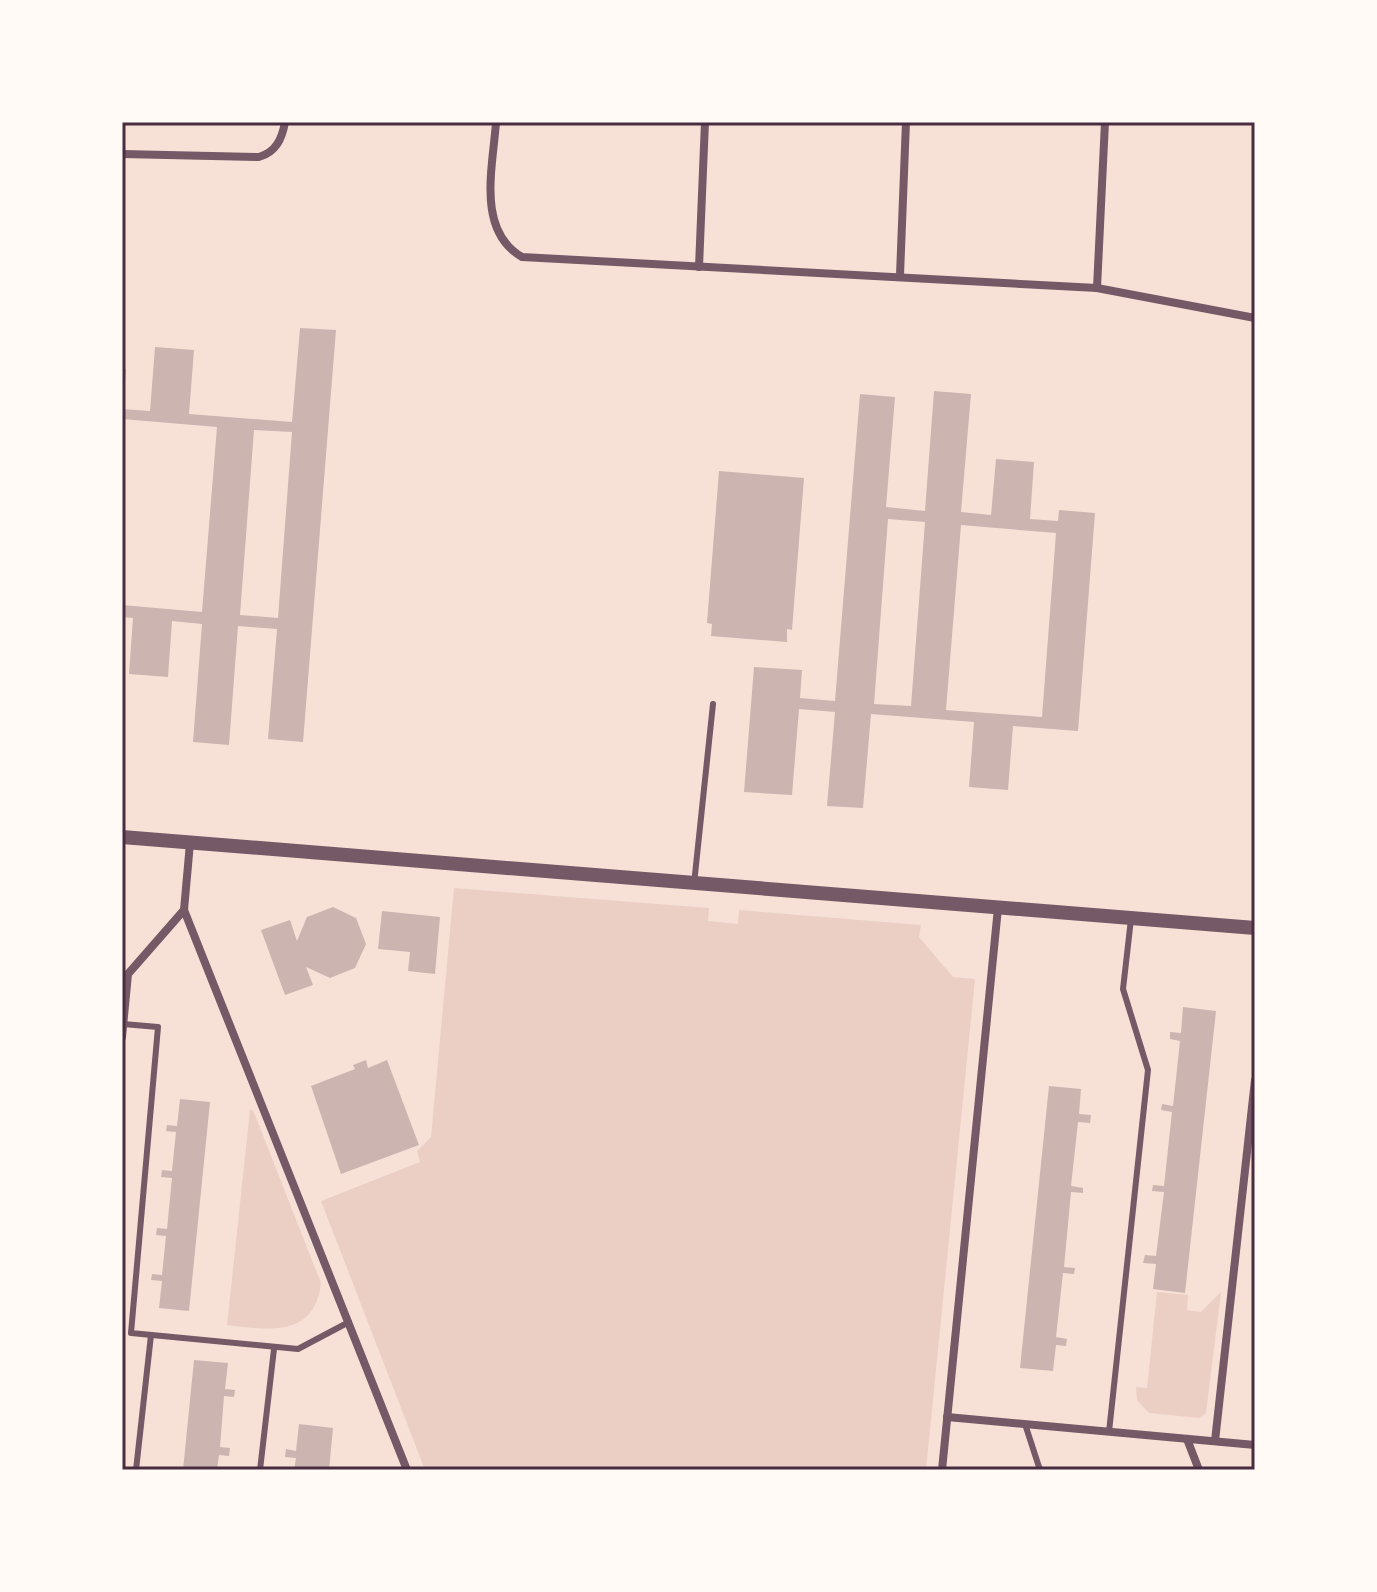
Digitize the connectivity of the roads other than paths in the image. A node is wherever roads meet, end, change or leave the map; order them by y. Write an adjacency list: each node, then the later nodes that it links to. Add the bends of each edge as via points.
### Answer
1 (285, 122): 6 (street, via 279,144 259,157)
2 (496, 122): 7 (street, via 491,205 499,237 522,257)
3 (705, 122): 7 (street)
4 (906, 122): 8 (street)
5 (1105, 122): 9 (street)
6 (122, 154)
7 (699, 267): 8 (street)
8 (900, 275): 9 (street)
9 (1097, 288): 10 (street)
10 (1255, 318)
11 (713, 704): 14 (lane)
12 (122, 837): 13 (street)
13 (190, 843): 14 (street); 16 (street)
14 (694, 884): 15 (street)
15 (998, 908): 17 (street); 26 (street)
16 (184, 910): 19 (street); 23 (street)
17 (1131, 919): 18 (street); 28 (lane, via 1123,989 1148,1070)
18 (1255, 928)
19 (125, 974): 20 (street)
20 (123, 1024): 21 (street); 24 (lane, via 158,1027 131,1333)
21 (122, 1037)
22 (1255, 1080): 30 (street)
23 (349, 1322): 25 (lane, via 298,1349); 34 (street)
24 (151, 1335): 25 (lane); 32 (lane)
25 (274, 1349): 33 (lane)
26 (947, 1417): 27 (street); 35 (street)
27 (1025, 1424): 28 (street); 36 (lane)
28 (1109, 1432): 29 (street)
29 (1187, 1439): 30 (street); 37 (street)
30 (1215, 1441): 31 (street)
31 (1255, 1445)
32 (136, 1470)
33 (260, 1470)
34 (407, 1470)
35 (942, 1470)
36 (1040, 1470)
37 (1199, 1470)

